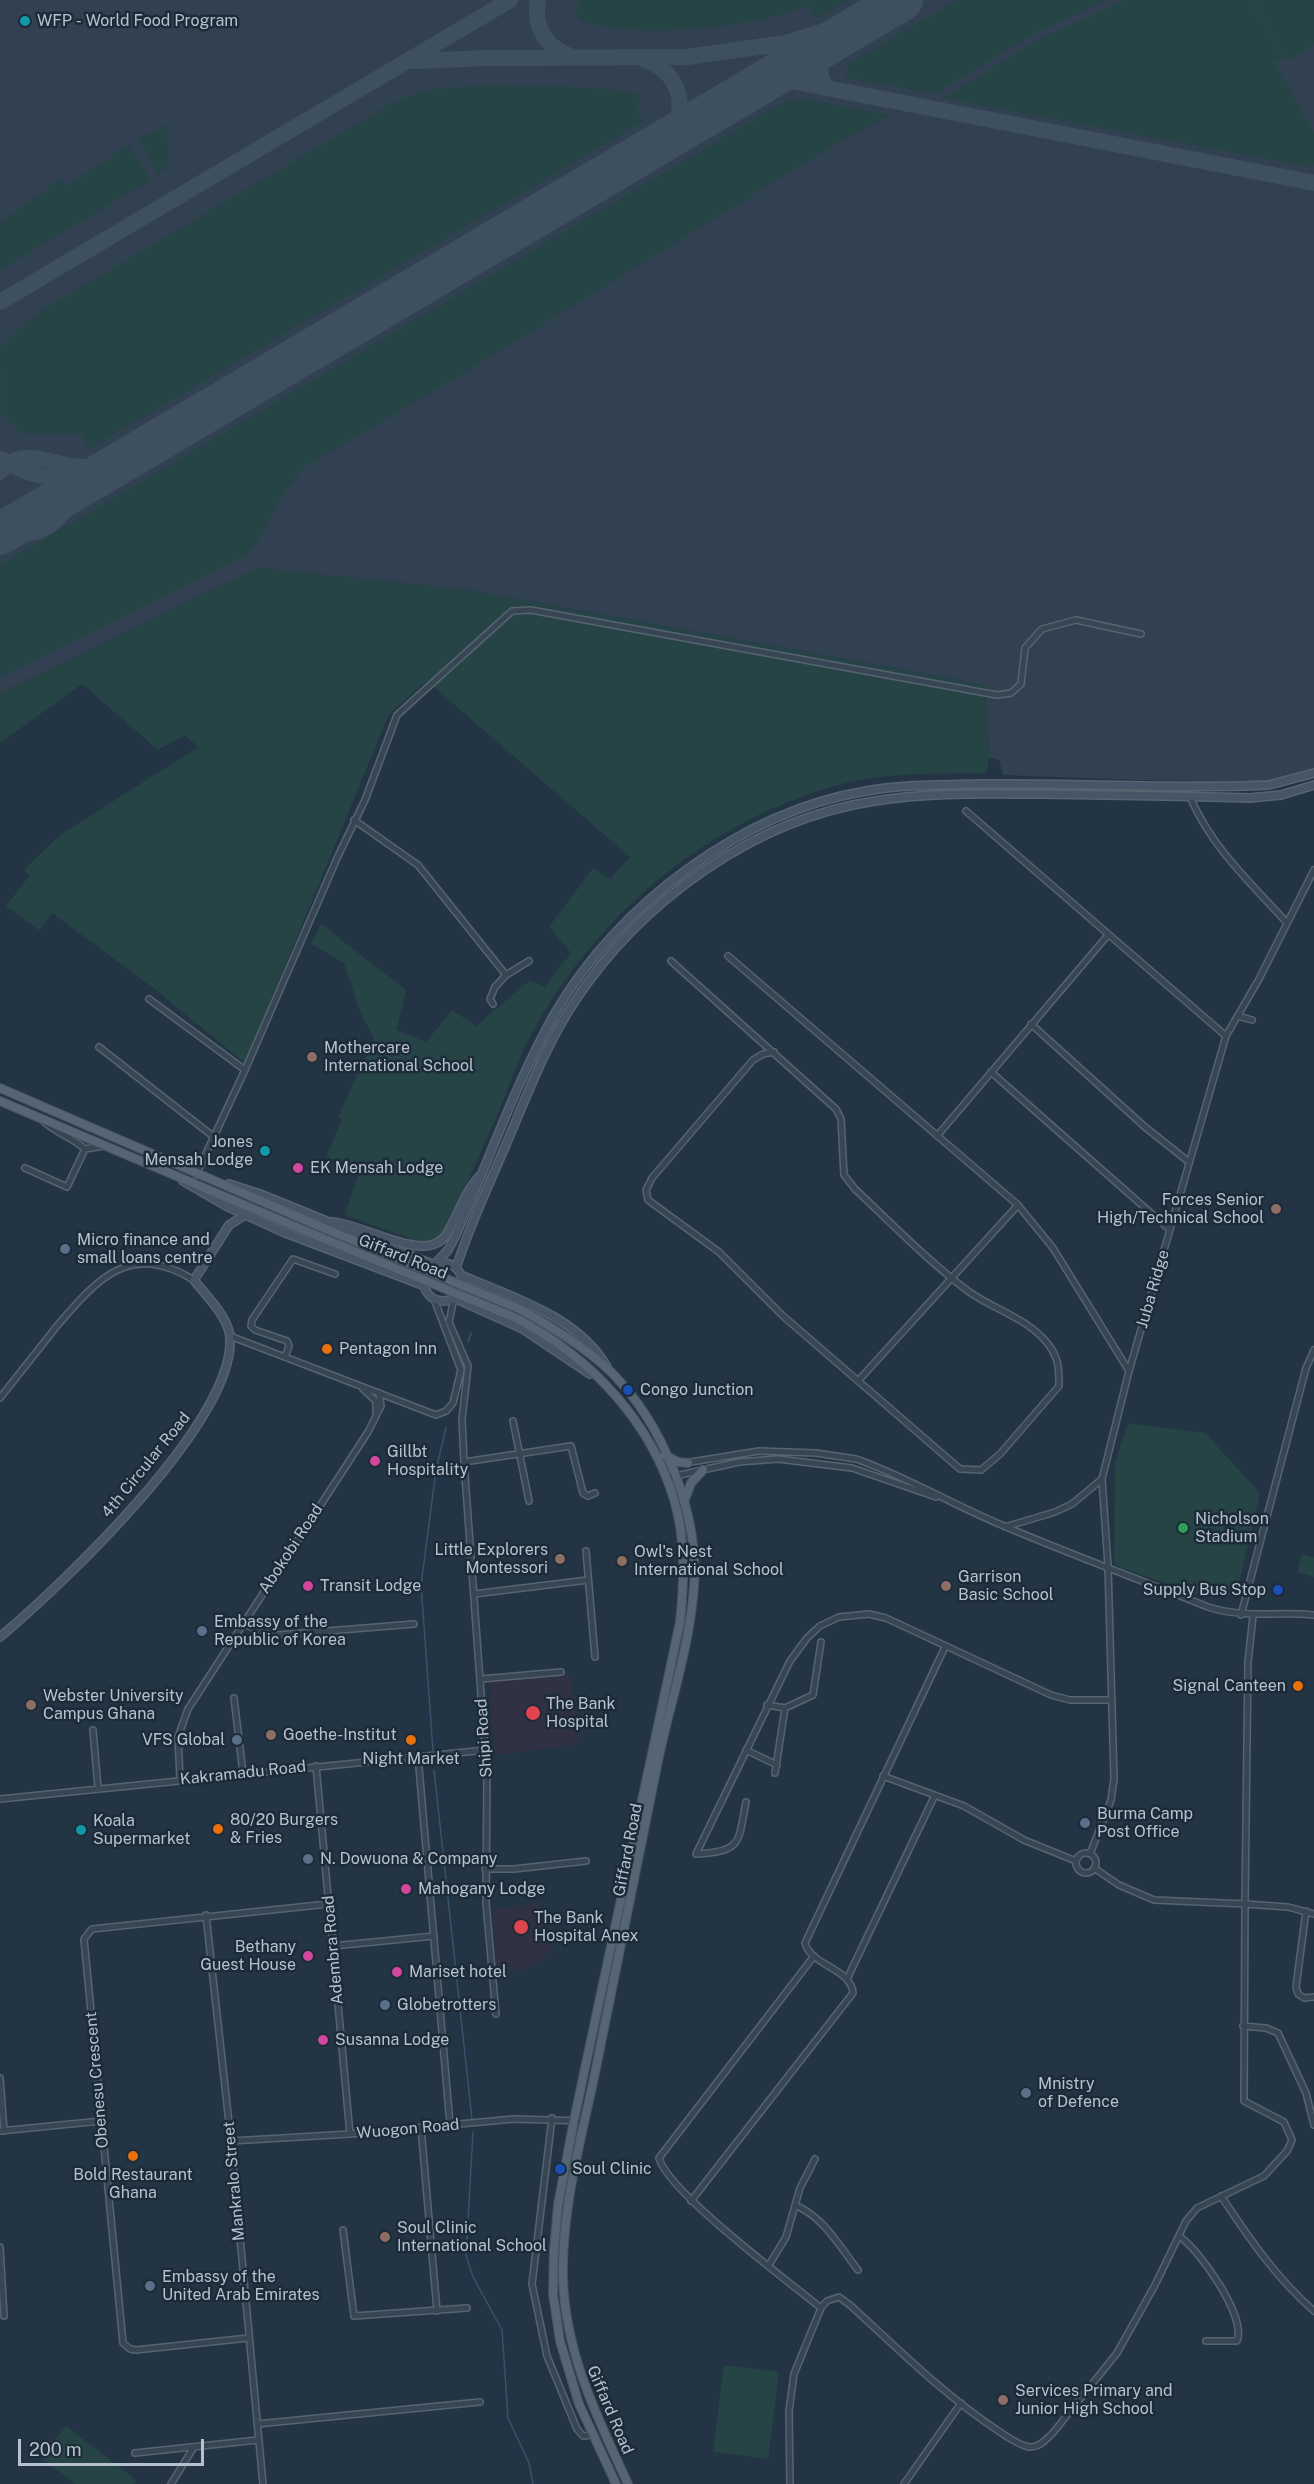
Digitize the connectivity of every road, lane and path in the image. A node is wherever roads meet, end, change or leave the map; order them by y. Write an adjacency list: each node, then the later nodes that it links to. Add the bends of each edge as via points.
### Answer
1 (1141, 634): 6 (street, via 1076,620 1042,629 1025,648 1021,684 1011,693 997,695 531,610 512,611 397,715)
2 (1314, 773): 33 (main road, via 1269,785 1244,786 1051,783 884,788 797,810 756,829 674,878 629,918 587,967 545,1032)
3 (1314, 785): 4 (main road, via 1281,795 1250,798)
4 (1190, 797): 8 (street, via 1203,826); 43 (main road, via 992,794 873,801 786,828 714,865 642,919 574,1002 540,1068)
5 (966, 811): 9 (street)
6 (354, 820): 13 (street, via 418,865); 22 (street)
7 (1314, 870): 8 (street, Juba Ridge)
8 (1287, 923): 16 (street, Juba Ridge)
9 (1108, 934): 18 (street); 19 (street)
10 (729, 956): 27 (street)
11 (529, 961): 13 (street)
12 (671, 961): 21 (street)
13 (506, 975): 15 (street, via 492,991)
14 (149, 999): 22 (street)
15 (493, 1004)
16 (1238, 1016): 17 (street); 19 (street, Juba Ridge)
17 (1252, 1020)
18 (1030, 1024): 23 (street); 31 (street)
19 (1226, 1036): 31 (street, Juba Ridge)
20 (99, 1047): 28 (street)
21 (774, 1053): 46 (street, via 836,1109 841,1119 844,1175); 56 (street, via 753,1060 652,1178 647,1197 651,1204 719,1252 783,1316)
22 (245, 1070): 28 (street)
23 (990, 1072): 27 (street); 41 (street)
24 (0, 1088): 34 (main road, Giffard Road)
25 (0, 1101): 26 (main road, Giffard Road)
26 (42, 1120): 29 (main road, Giffard Road); 30 (street)
27 (937, 1136): 36 (street)
28 (214, 1137): 34 (street)
29 (103, 1146): 30 (street); 35 (main road, Giffard Road)
30 (85, 1149): 32 (street, via 67,1187)
31 (1189, 1162): 41 (street, Juba Ridge)
32 (25, 1168)
33 (484, 1173): 40 (main road, via 469,1189 446,1235 431,1246 412,1246 345,1222); 42 (main road, via 451,1245)
34 (196, 1175): 40 (main road, Giffard Road)
35 (179, 1177): 37 (main road, Giffard Road); 57 (main road, Giffard Road, bridge, via 518,1319 562,1346)
36 (1018, 1204): 46 (street); 54 (street, via 1053,1248)
37 (226, 1206): 38 (main road, Giffard Road); 39 (main road)
38 (245, 1215): 39 (main road); 48 (main road, Giffard Road)
39 (229, 1225): 47 (main road)
40 (326, 1225): 42 (main road, Giffard Road); 55 (main road, Giffard Road, bridge, via 522,1310 576,1344)
41 (1169, 1229): 54 (street, Juba Ridge)
42 (434, 1265): 43 (main road, via 445,1263); 48 (main road, via 426,1274)
43 (456, 1268): 45 (main road)
44 (335, 1274): 53 (street, via 291,1260 252,1320 255,1330 287,1341)
45 (461, 1275): 49 (main road, via 461,1288); 55 (main road, Giffard Road, via 543,1311 592,1347)
46 (951, 1276): 56 (street); 56 (street, via 997,1310 1025,1322 1047,1342 1058,1359 1059,1386 1037,1413 981,1470 960,1469)
47 (194, 1280): 51 (main road, via 220,1313); 60 (street, via 173,1268 143,1263 130,1264 102,1278 75,1304)
48 (424, 1286): 50 (main road)
49 (454, 1298): 50 (main road); 57 (main road, Giffard Road, via 523,1329); 65 (street, Shipi Road, via 449,1322 468,1366 462,1419)
50 (434, 1299): 59 (street, via 461,1367 453,1403 441,1413 429,1414)
51 (230, 1336): 53 (street); 87 (main road, 4th Circular Road, via 230,1356 214,1398 166,1466 63,1581)
52 (1314, 1350): 82 (street)
53 (285, 1357): 58 (street)
54 (1129, 1371): 72 (street, Juba Ridge)
55 (610, 1372): 64 (main road, Giffard Road, via 630,1394)
56 (858, 1381)
57 (606, 1382): 68 (main road, Giffard Road, via 640,1428)
58 (357, 1385): 59 (street); 61 (street, via 376,1401)
59 (379, 1393): 61 (street, Abokobi Road, via 381,1406)
60 (0, 1398)
61 (374, 1420): 85 (street, Abokobi Road)
62 (513, 1421): 63 (street)
63 (519, 1455): 65 (street); 73 (street, via 571,1446 583,1493); 75 (street)
64 (665, 1455): 66 (main road); 67 (main road, Giffard Road)
65 (464, 1462): 81 (street, Shipi Road)
66 (688, 1463): 67 (street); 74 (street, via 759,1451 816,1453 857,1459)
67 (670, 1467): 68 (street); 70 (main road, Giffard Road)
68 (662, 1469): 71 (main road, Giffard Road)
69 (703, 1470): 70 (street); 74 (street, via 778,1459 854,1468); 76 (main road, via 691,1483)
70 (674, 1477): 71 (street); 76 (main road, Giffard Road)
71 (666, 1478): 130 (main road, Giffard Road, via 682,1545 680,1623)
72 (1102, 1479): 77 (street, via 1072,1504); 79 (street, Juba Ridge)
73 (595, 1493)
74 (939, 1497): 77 (street)
75 (529, 1501)
76 (684, 1502): 132 (main road, Giffard Road, via 694,1577 690,1622)
77 (1005, 1527): 79 (street)
78 (586, 1551): 80 (street)
79 (1108, 1566): 82 (street, via 1208,1607); 94 (street, Juba Ridge)
80 (588, 1580): 81 (street); 90 (street)
81 (474, 1594): 92 (street, Shipi Road)
82 (1241, 1615): 84 (street)
83 (1314, 1615): 84 (street)
84 (1253, 1616): 117 (street, via 1248,1662)
85 (243, 1623): 86 (street, via 262,1633 278,1635); 106 (street, Abokobi Road, via 182,1723 178,1737)
86 (414, 1624)
87 (0, 1637)
88 (821, 1642): 96 (street, via 813,1695)
89 (945, 1647): 94 (street, via 1051,1695 1070,1700); 95 (street, via 886,1618 869,1614 839,1617 819,1626 807,1638 790,1660); 105 (street)
90 (595, 1657)
91 (561, 1672): 92 (street)
92 (480, 1679): 98 (street, Shipi Road)
93 (234, 1698): 103 (street)
94 (1112, 1700): 111 (street, Juba Ridge, via 1111,1800)
95 (767, 1705): 96 (street); 99 (street)
96 (785, 1708): 101 (street)
97 (93, 1730): 107 (street)
98 (486, 1750): 100 (street, Kakramadu Road); 115 (street, Shipi Road)
99 (746, 1750): 101 (street); 110 (street, via 696,1854 729,1849 736,1844)
100 (418, 1756): 102 (street, Kakramadu Road); 121 (street)
101 (777, 1765): 104 (street)
102 (316, 1766): 103 (street, Kakramadu Road); 116 (street, Adembra Road)
103 (243, 1773): 106 (street, Kakramadu Road)
104 (776, 1773)
105 (883, 1776): 108 (street); 123 (street, via 809,1932 807,1949)
106 (180, 1779): 107 (street, Kakramadu Road)
107 (98, 1788): 109 (street, Kakramadu Road)
108 (935, 1795): 113 (street, via 1024,1840); 124 (street)
109 (0, 1799)
110 (746, 1802)
111 (1090, 1854): 113 (street, via 1081,1854); 114 (street, via 1096,1860)
112 (586, 1861): 115 (street)
113 (1076, 1861): 114 (street, via 1083,1872)
114 (1095, 1868): 117 (street, via 1119,1885 1154,1900)
115 (485, 1869): 126 (street, Shipi Road)
116 (328, 1904): 120 (street, Obenesu Crescent); 122 (street, Adembra Road)
117 (1245, 1904): 118 (street); 127 (street)
118 (1305, 1911): 119 (street); 125 (street, via 1296,1987 1305,1998)
119 (1314, 1914)
120 (206, 1915): 131 (street, Obenesu Crescent, via 92,1929 85,1935); 138 (street, Mankralo Street)
121 (434, 1936): 122 (street); 133 (street)
122 (333, 1946): 137 (street, Adembra Road)
123 (814, 1956): 124 (street); 141 (street, via 660,2158 668,2175)
124 (847, 1979): 141 (street, via 853,1993)
125 (1314, 1997)
126 (496, 2014)
127 (1243, 2026): 134 (street, via 1266,2028 1278,2034 1306,2093); 140 (street, via 1244,2101 1284,2122 1292,2140 1264,2176)
128 (0, 2078): 136 (street)
129 (552, 2118): 130 (street, Wuogon Road); 133 (street, Wuogon Road); 158 (street, via 532,2284 548,2356 577,2429 583,2436)
130 (574, 2120): 132 (street, Wuogon Road); 158 (main road, Giffard Road, via 558,2205 553,2294 567,2369)
131 (101, 2121): 136 (street); 153 (street, Obenesu Crescent, via 123,2343 136,2350)
132 (585, 2121): 165 (main road, Giffard Road, via 564,2247 565,2312 575,2361 590,2403)
133 (450, 2124): 135 (street, Wuogon Road)
134 (1314, 2125)
135 (421, 2127): 137 (street, Wuogon Road); 150 (street)
136 (2, 2131)
137 (350, 2134): 138 (street, Wuogon Road)
138 (231, 2141): 153 (street, Mankralo Street)
139 (815, 2159): 142 (street)
140 (1221, 2196): 144 (street, via 1197,2208); 151 (street, via 1265,2261)
141 (691, 2201): 146 (street)
142 (795, 2205): 146 (street, via 786,2237); 147 (street, via 813,2215 834,2236)
143 (343, 2230): 150 (street, via 354,2316)
144 (1179, 2236): 154 (street, via 1189,2242 1204,2262 1234,2313 1240,2333 1237,2341); 156 (street, via 1117,2353 1041,2444 1024,2446)
145 (0, 2247): 152 (street)
146 (769, 2265): 149 (street)
147 (858, 2270)
148 (467, 2308): 150 (street)
149 (821, 2308): 156 (street, via 839,2297); 166 (street, via 790,2392)
150 (437, 2311)
151 (1314, 2311)
152 (4, 2316)
153 (248, 2338): 157 (street, Mankralo Street)
154 (1206, 2341)
155 (480, 2403): 157 (street)
156 (961, 2403): 167 (street)
157 (257, 2424): 159 (street, Mankralo Street)
158 (593, 2435): 164 (main road, Giffard Road)
159 (258, 2440): 160 (street); 163 (street, Mankralo Street)
160 (194, 2447): 161 (street); 162 (street)
161 (135, 2453)
162 (171, 2484)
163 (263, 2484)
164 (616, 2484)
165 (628, 2484)
166 (790, 2484)
167 (904, 2484)

